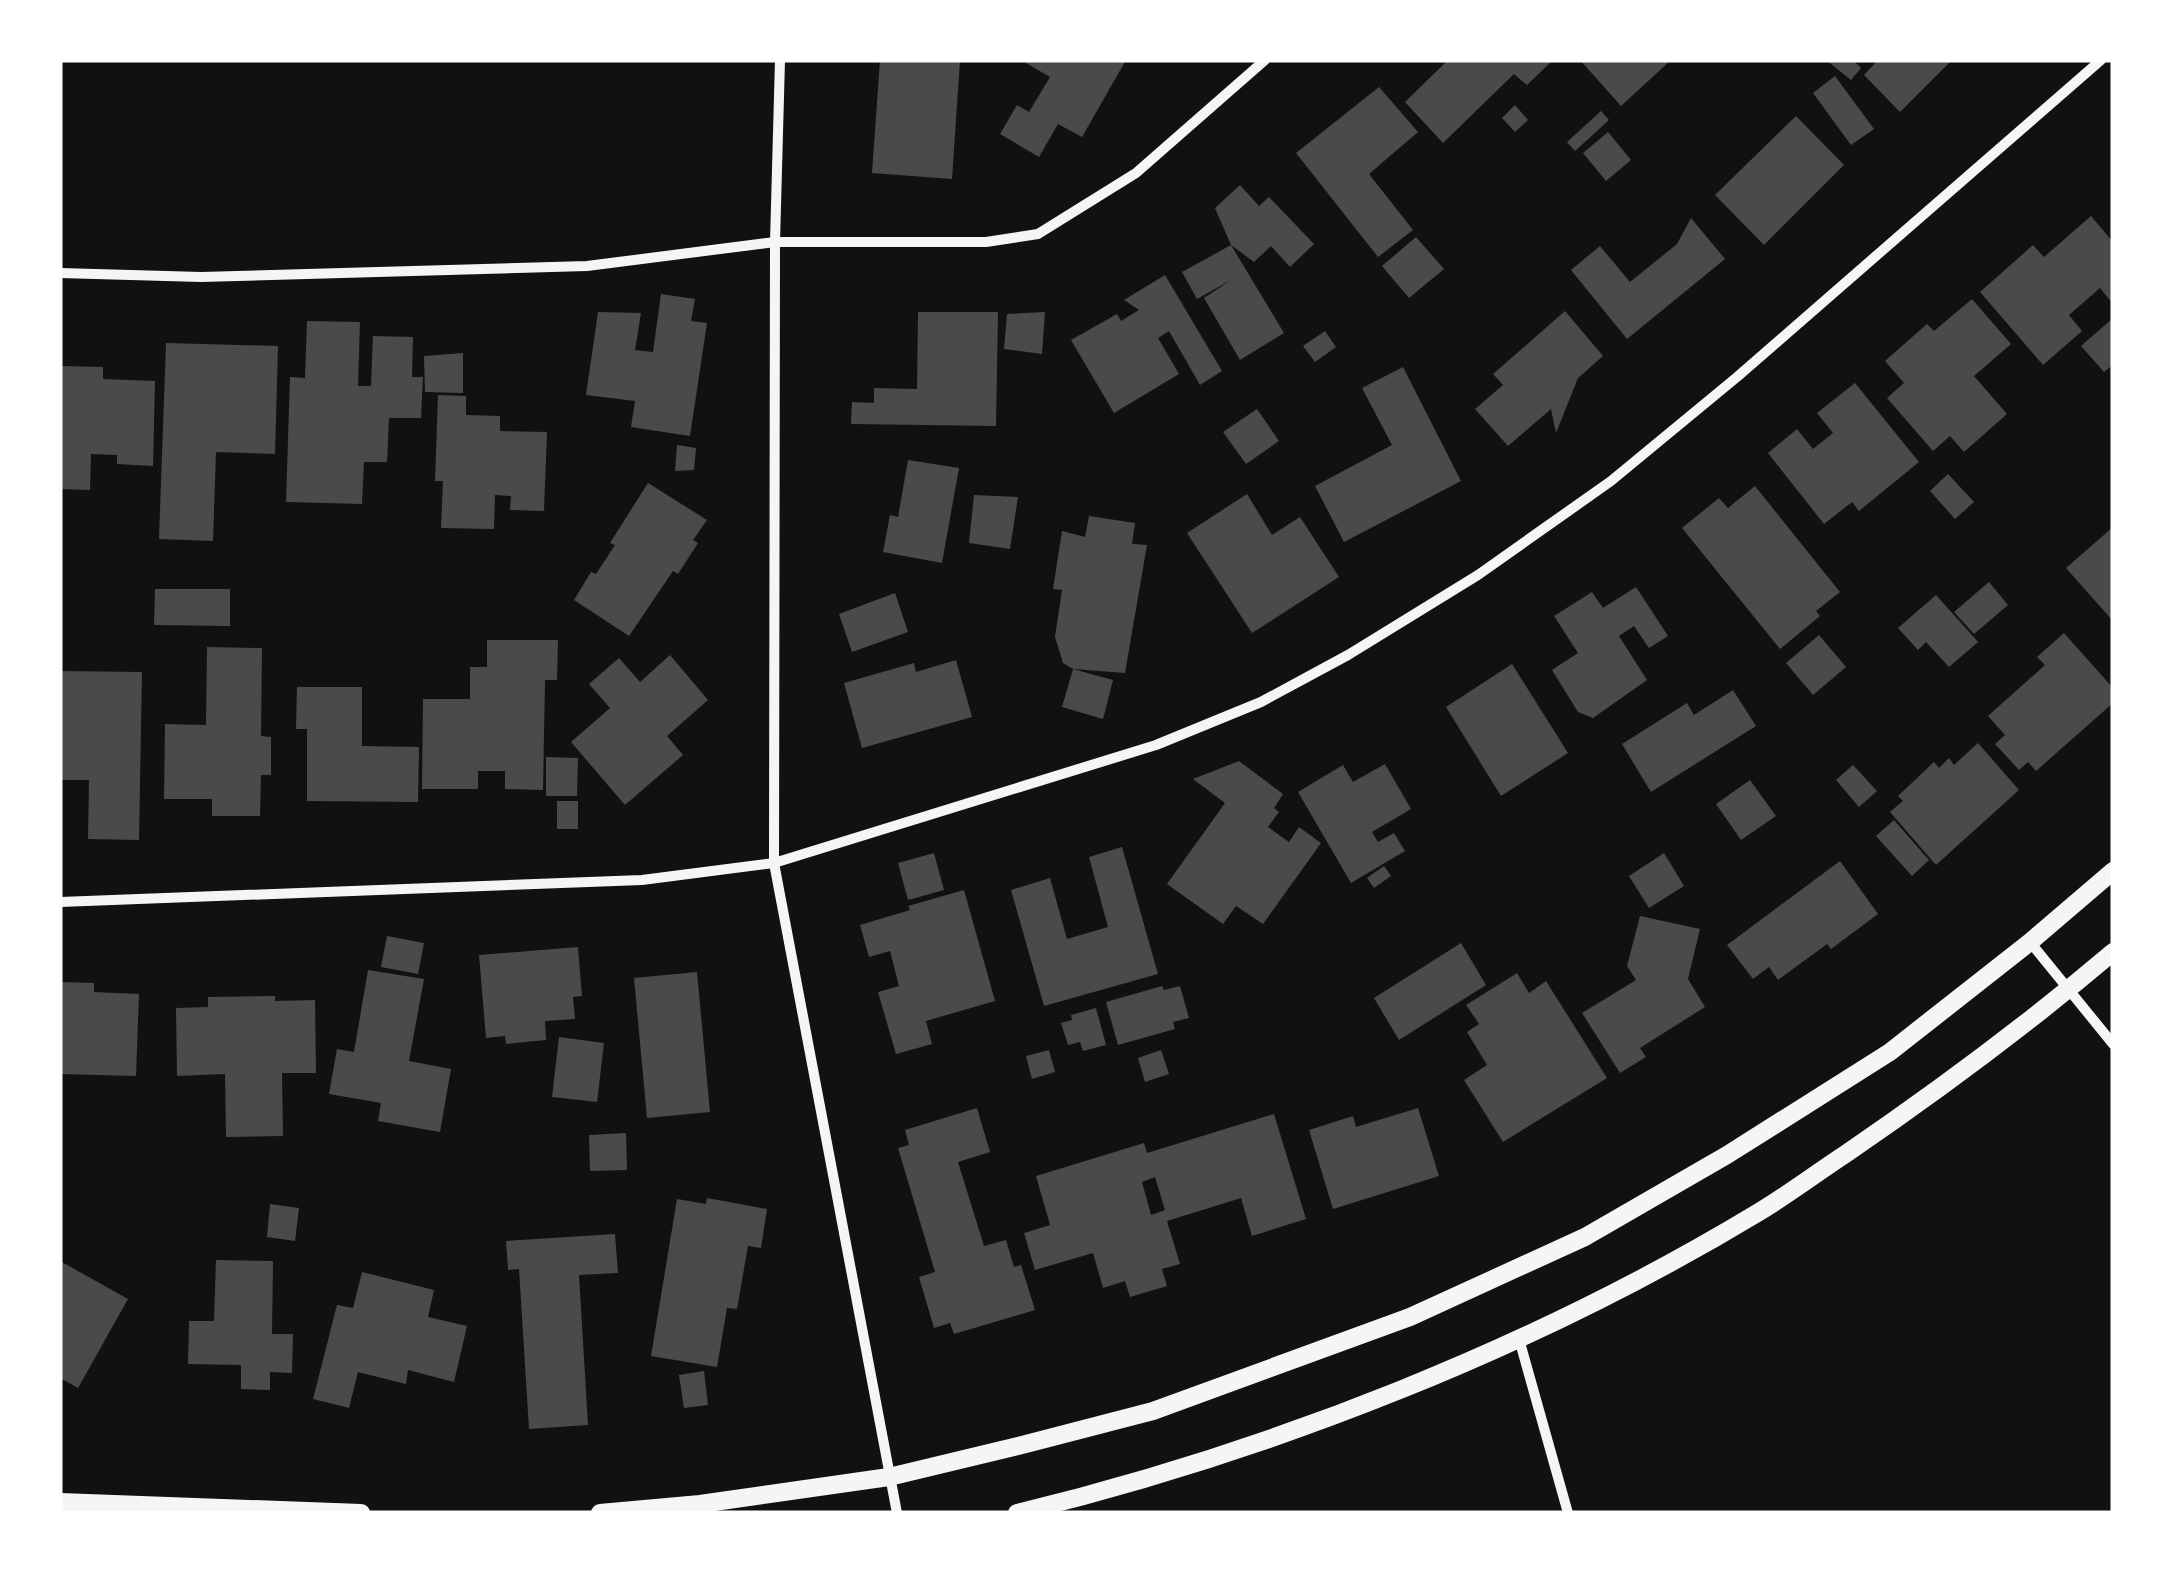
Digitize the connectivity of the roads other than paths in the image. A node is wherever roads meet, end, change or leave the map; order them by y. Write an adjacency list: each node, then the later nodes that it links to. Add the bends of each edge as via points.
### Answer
1 (780, 60): 4 (street)
2 (1265, 60): 4 (street, via 1136,172 1038,234 986,242)
3 (2101, 60): 6 (street, via 1611,481 1478,575 1348,654 1261,702 1156,745)
4 (776, 242): 5 (street, via 586,266 201,277); 6 (street)
5 (60, 273)
6 (774, 862): 8 (street, via 642,880); 14 (street)
7 (2113, 871): 9 (street)
8 (60, 902)
9 (2030, 942): 11 (street); 14 (street, via 1890,1052 1727,1156 1510,1273 1153,1411)
10 (2113, 952): 11 (street)
11 (2070, 988): 12 (street); 13 (street, via 1967,1070 1760,1212)
12 (2113, 1044)
13 (1519, 1339): 19 (street, via 1177,1470); 20 (street)
14 (888, 1477): 17 (street); 18 (street)
15 (60, 1502): 16 (street)
16 (361, 1513)
17 (600, 1513)
18 (897, 1513)
19 (1018, 1513)
20 (1568, 1513)

